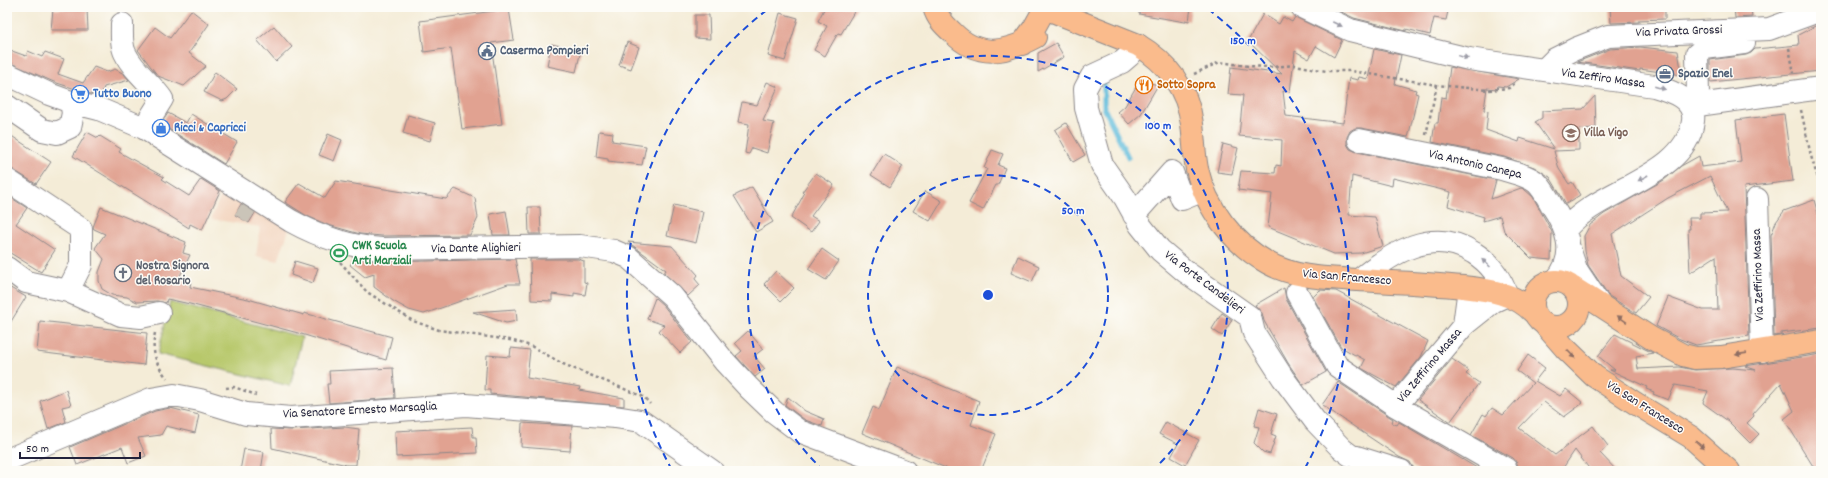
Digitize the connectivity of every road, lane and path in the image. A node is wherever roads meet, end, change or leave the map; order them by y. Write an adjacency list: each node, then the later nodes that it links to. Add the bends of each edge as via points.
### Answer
1 (1045, 7): 5 (main road, Via San Francesco); 8 (main road)
2 (1302, 7): 12 (street, Via Zeffiro Massa, one-way to 12, via 1350,30 1371,36 1469,59)
3 (935, 10): 8 (main road, via 942,24 972,48 1000,50)
4 (1821, 10): 7 (street, Via Privata Grossi)
5 (1075, 20): 8 (main road, via 1054,26); 9 (main road, Via San Francesco)
6 (122, 24): 21 (street, via 124,52 139,74 162,99)
7 (1769, 29): 12 (street, Via Privata Grossi, via 1608,36 1555,59); 20 (street, via 1754,42 1700,50 1696,59 1698,94)
8 (1022, 44)
9 (1138, 45): 27 (main road, Via San Francesco, via 1161,62 1182,90 1187,101 1192,124 1193,149); 29 (street, Via Porte Candelieri, via 1122,62 1092,76 1085,89 1085,96 1093,138 1102,165 1125,198)
10 (1790, 48): 17 (path)
11 (1214, 66): 15 (path, via 1220,62 1271,67 1295,65)
12 (1544, 70): 20 (street, Via Zeffiro Massa, one-way to 20, via 1654,86 1680,97)
13 (7, 74): 18 (street, Via Dante Alighieri)
14 (1521, 81): 15 (path, via 1509,88 1489,90)
15 (1436, 85): 23 (path)
16 (1821, 88): 17 (street)
17 (1797, 91): 20 (street); 26 (path)
18 (71, 102): 19 (street, via 73,113 70,128 57,133 42,130); 21 (street, Via Dante Alighieri, via 99,109)
19 (7, 106)
20 (1691, 106): 32 (street, one-way to 32, via 1692,130 1673,157 1588,210)
21 (144, 128): 25 (street, Via Dante Alighieri)
22 (1359, 140): 23 (street, Via Antonio Canepa)
23 (1422, 153): 32 (street, Via Antonio Canepa, via 1502,169 1537,183)
24 (7, 180): 37 (street, via 81,229 81,266)
25 (232, 184): 30 (street, Via Dante Alighieri); 30 (street, via 236,201 262,220)
26 (1821, 189)
27 (1204, 190): 29 (street, via 1182,198 1172,172); 34 (main road, Via San Francesco, via 1225,227 1240,243 1270,264 1294,273)
28 (1757, 199): 45 (street, Via Zeffirino Massa)
29 (1139, 210): 55 (street, Via Porte Candelieri, via 1148,237 1176,264 1250,317 1254,333 1283,378 1315,420 1342,449 1350,455)
30 (276, 211): 31 (street, Via Dante Alighieri)
31 (318, 235): 50 (path, via 367,292 413,321 439,330 510,340 531,346 563,364 644,397); 54 (street, Via Dante Alighieri, via 362,248 382,250 580,246 614,251 640,266 672,296 729,366 780,417 799,431)
32 (1567, 238): 35 (street, via 1563,270); 40 (street, Via Antonio Canepa, via 1576,269)
33 (7, 268): 37 (street, via 26,282)
34 (1359, 280): 36 (main road, Via San Francesco); 39 (street, one-way to 34, via 1499,277 1485,261 1470,250 1446,241 1430,241 1413,246 1386,260)
35 (1556, 285): 39 (main road, Via San Francesco, via 1527,293); 40 (main road); 42 (main road, via 1533,301); 42 (main road, via 1578,294 1580,303 1577,315 1565,326 1558,327)
36 (1469, 288): 39 (main road, Via San Francesco); 43 (street, Via Zeffirino Massa)
37 (68, 291): 41 (street, via 121,316 141,317)
38 (1297, 292): 49 (street, Via Zeffirino Massa, via 1337,366)
39 (1507, 295): 42 (main road, Via San Francesco, via 1518,299); 43 (street, Via Zeffirino Massa, via 1494,301)
40 (1598, 302): 45 (main road, one-way to 40, via 1707,359 1683,355 1650,338)
41 (159, 313): 46 (path, via 154,340 155,360 166,378)
42 (1540, 319): 56 (main road, Via San Francesco, one-way to 56, via 1594,376 1691,437)
43 (1464, 325): 49 (street, Via Zeffirino Massa)
44 (1821, 341): 45 (main road)
45 (1762, 351)
46 (172, 380)
47 (219, 388): 48 (path, via 234,387)
48 (261, 396)
49 (1396, 406): 52 (street, Via Zeffirino Massa)
50 (653, 407)
51 (7, 460): 53 (street, Via Senatore Ernesto Marsaglia, via 151,399 174,395 246,414 291,418 466,405 621,418 641,421)
52 (1506, 469)
53 (712, 471)
54 (905, 471)
55 (1401, 471)
56 (1729, 471)

